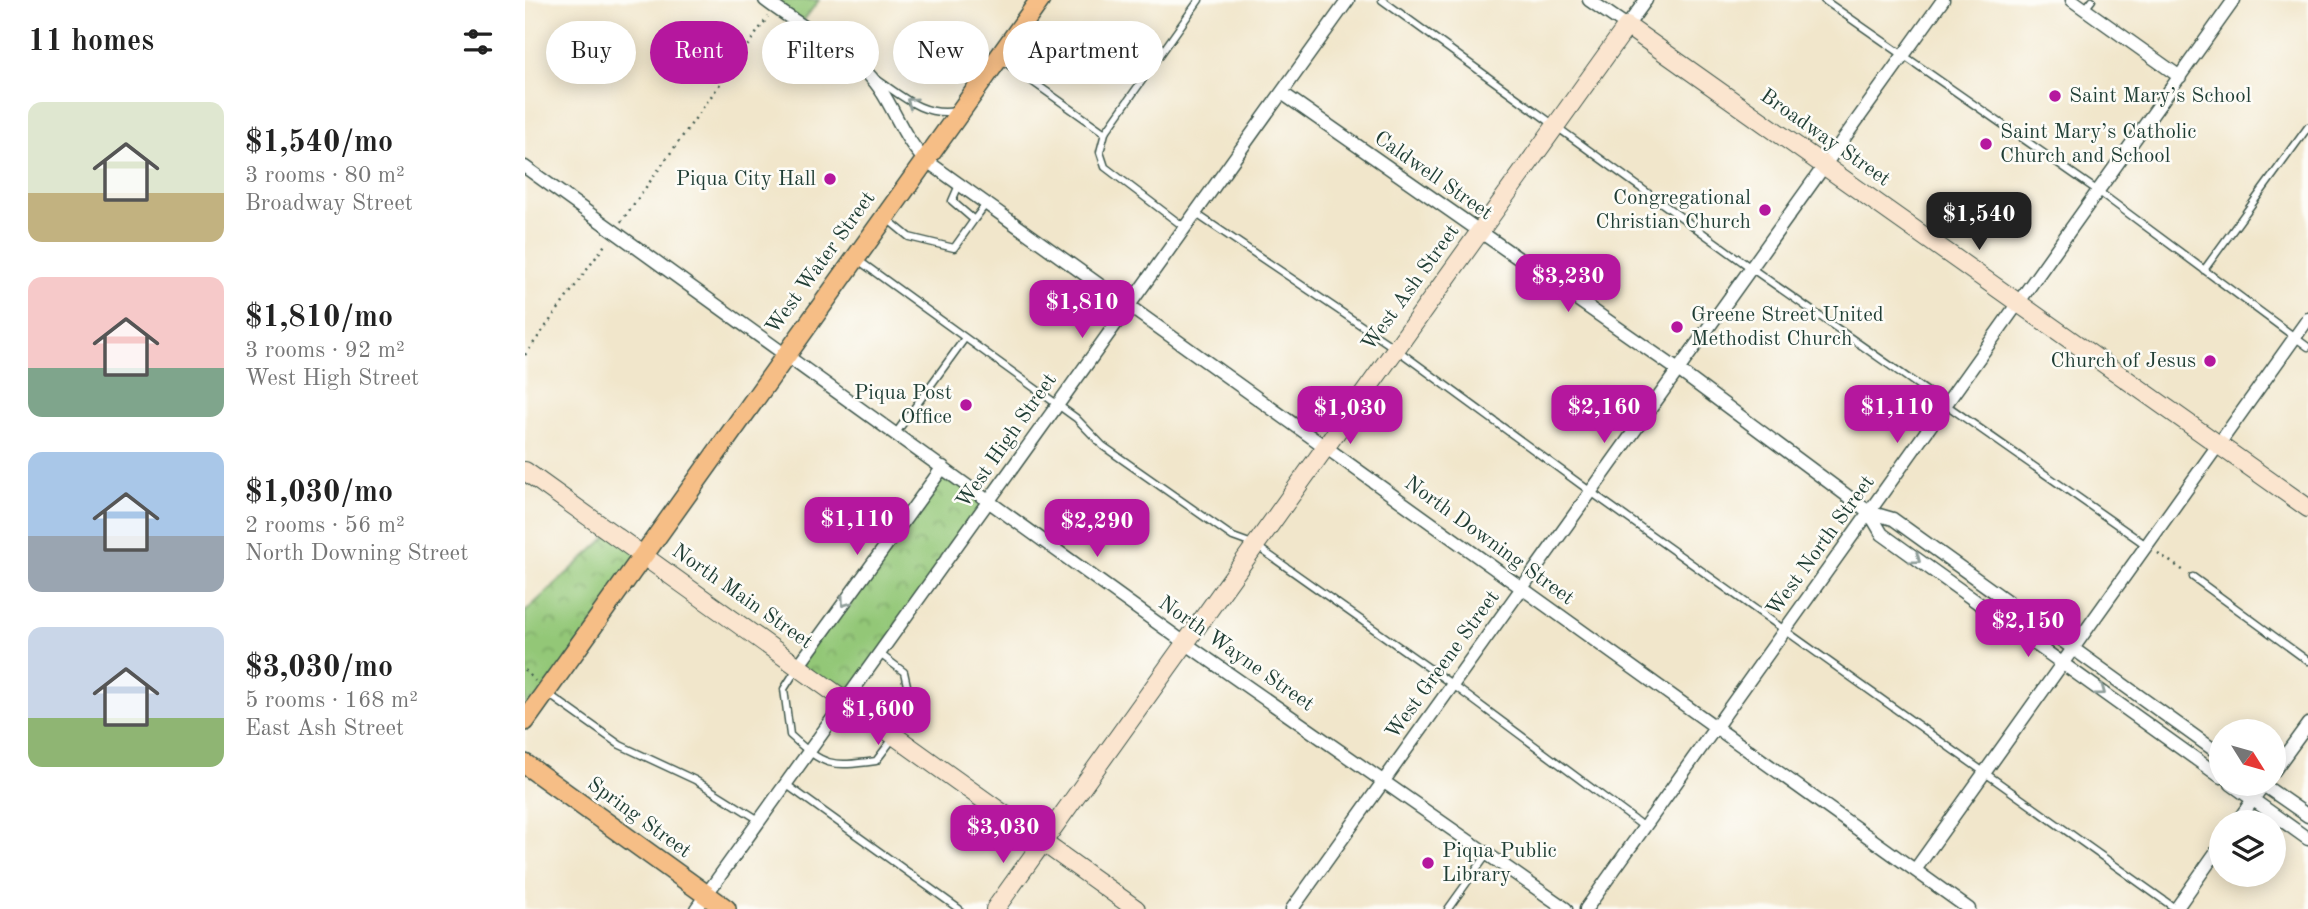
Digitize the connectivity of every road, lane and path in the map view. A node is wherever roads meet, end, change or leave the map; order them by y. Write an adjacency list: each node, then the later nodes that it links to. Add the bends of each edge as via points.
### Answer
1 (1040, 0): 16 (main road, West Water Street)
2 (1199, 0): 24 (lane)
3 (1348, 0): 20 (street, West High Street)
4 (1382, 0): 22 (lane)
5 (1589, 0): 14 (street, Broadway Street)
6 (1646, 0): 14 (street, West Ash Street)
7 (1824, 0): 15 (lane)
8 (1943, 0): 15 (street, West Greene Street)
9 (2072, 0): 12 (street)
10 (2234, 0): 17 (street, West North Street)
11 (770, 4): 13 (street, North Downing Street); 35 (path)
12 (2089, 4): 17 (street)
13 (794, 21)
14 (1627, 26): 22 (street, West Ash Street); 26 (street, Broadway Street)
15 (1903, 56): 26 (street, West Greene Street); 29 (lane)
16 (998, 58): 21 (main road, West Water Street); 24 (lane)
17 (2180, 77): 29 (street, West North Street)
18 (879, 81): 21 (lane, one-way to 18, via 924,111)
19 (876, 84): 25 (street, North Downing Street, via 907,141)
20 (1282, 93): 31 (street, West High Street); 36 (street, Caldwell Street)
21 (961, 110): 25 (main road, West Water Street)
22 (1556, 125): 36 (street, West Ash Street); 38 (lane)
23 (2308, 127): 39 (lane)
24 (1105, 132): 34 (lane, via 1100,152 1105,167)
25 (924, 159): 28 (street, North Downing Street); 32 (main road, West Water Street)
26 (1824, 166): 38 (street, West Greene Street); 40 (street, Broadway Street)
27 (525, 167): 35 (street, North Wayne Street)
28 (959, 185): 30 (street, North Downing Street); 33 (lane, via 952,201)
29 (2098, 191): 39 (lane); 40 (street, West North Street)
30 (986, 204): 33 (lane); 41 (street, North Downing Street)
31 (1195, 213): 34 (street, West High Street); 46 (lane)
32 (883, 216): 33 (lane, via 909,237 954,248); 37 (main road, West Water Street)
33 (974, 220)
34 (1184, 227): 41 (street, West High Street)
35 (615, 230): 47 (street, North Wayne Street); 48 (path)
36 (1479, 232): 46 (street, West Ash Street); 49 (street, Caldwell Street)
37 (855, 258): 44 (lane); 47 (main road, West Water Street)
38 (1751, 268): 49 (street, West Greene Street); 51 (lane)
39 (2204, 270): 43 (lane)
40 (2018, 303): 51 (street, West North Street); 53 (street, Broadway Street)
41 (1127, 305): 50 (street, West High Street); 54 (street, North Downing Street)
42 (2308, 319): 43 (street)
43 (2295, 337): 45 (lane); 53 (street)
44 (965, 338): 50 (lane); 52 (lane)
45 (2308, 347)
46 (1396, 349): 54 (street, West Ash Street); 57 (lane)
47 (785, 353): 52 (street, North Wayne Street); 63 (main road, West Water Street)
48 (525, 355)
49 (1678, 370): 57 (street, West Greene Street); 60 (street, Caldwell Street)
50 (1056, 404): 58 (street, West High Street); 61 (lane, via 1103,446 1233,537)
51 (1946, 404): 60 (street, West North Street); 62 (lane)
52 (896, 433): 55 (street, North Wayne Street)
53 (2218, 445): 59 (street, Broadway Street); 62 (street)
54 (1325, 447): 61 (street, West Ash Street); 65 (street, North Downing Street)
55 (943, 467): 58 (street, North Wayne Street); 72 (street, one-way to 72)
56 (525, 471): 63 (street, North Main Street)
57 (1591, 492): 65 (street, West Greene Street); 66 (lane)
58 (989, 501): 67 (street, North Wayne Street); 69 (street, West High Street)
59 (2308, 508)
60 (1869, 512): 66 (street, West North Street); 68 (street, Caldwell Street, via 1893,519); 71 (street, Caldwell Street, one-way to 71, via 1882,534)
61 (1255, 545): 67 (street, West Ash Street); 73 (lane)
62 (2146, 545): 64 (path); 68 (street)
63 (642, 555): 72 (street, North Main Street); 74 (main road, West Water Street)
64 (2193, 577): 70 (lane)
65 (1522, 588): 73 (street, West Greene Street); 78 (street, North Downing Street)
66 (1784, 630): 78 (street, West North Street); 85 (lane)
67 (1185, 643): 86 (street, North Wayne Street); 97 (street, West Ash Street)
68 (2073, 649): 71 (street); 80 (street, Caldwell Street)
69 (880, 654): 75 (street, West High Street); 79 (lane, via 904,672 913,712)
70 (2308, 662)
71 (2062, 663): 84 (street, Caldwell Street, one-way to 84); 85 (street)
72 (799, 665): 75 (street, North Main Street); 81 (lane, via 784,689 790,735)
73 (1453, 685): 86 (street, West Greene Street); 95 (lane)
74 (545, 692): 76 (main road, West Water Street); 94 (lane, via 620,745 695,780)
75 (848, 701): 79 (street, North Main Street); 81 (street, West High Street)
76 (525, 721)
77 (2308, 724): 82 (street)
78 (1716, 727): 95 (street, West North Street); 100 (street, North Downing Street)
79 (896, 736): 81 (lane, via 876,761 834,766); 97 (street, North Main Street)
80 (2209, 746)
81 (810, 753): 87 (street, West High Street)
82 (2286, 754)
83 (525, 764): 101 (main road, Spring Street)
84 (2209, 768)
85 (1984, 773): 100 (street); 111 (lane)
86 (1384, 781): 98 (street, North Wayne Street); 106 (street, West Greene Street)
87 (787, 785): 94 (street, West High Street); 103 (lane)
88 (2248, 796): 91 (street)
89 (2256, 796): 91 (street)
90 (2280, 796): 93 (street)
91 (2253, 800): 92 (street); 96 (street)
92 (2246, 810)
93 (2308, 816)
94 (762, 821): 101 (street, West High Street)
95 (1644, 827): 109 (street, West North Street)
96 (2308, 839)
97 (1042, 842): 104 (street, West Ash Street); 105 (street, North Main Street)
98 (1486, 856): 107 (lane); 108 (street, North Wayne Street)
99 (2209, 862): 111 (street)
100 (1915, 870): 110 (street, North Downing Street)
101 (701, 902): 102 (main road, Spring Street)
102 (726, 909)
103 (959, 909)
104 (995, 909)
105 (1136, 909)
106 (1292, 909)
107 (1448, 909)
108 (1566, 909)
109 (1586, 909)
110 (1969, 909)
111 (2176, 909)

